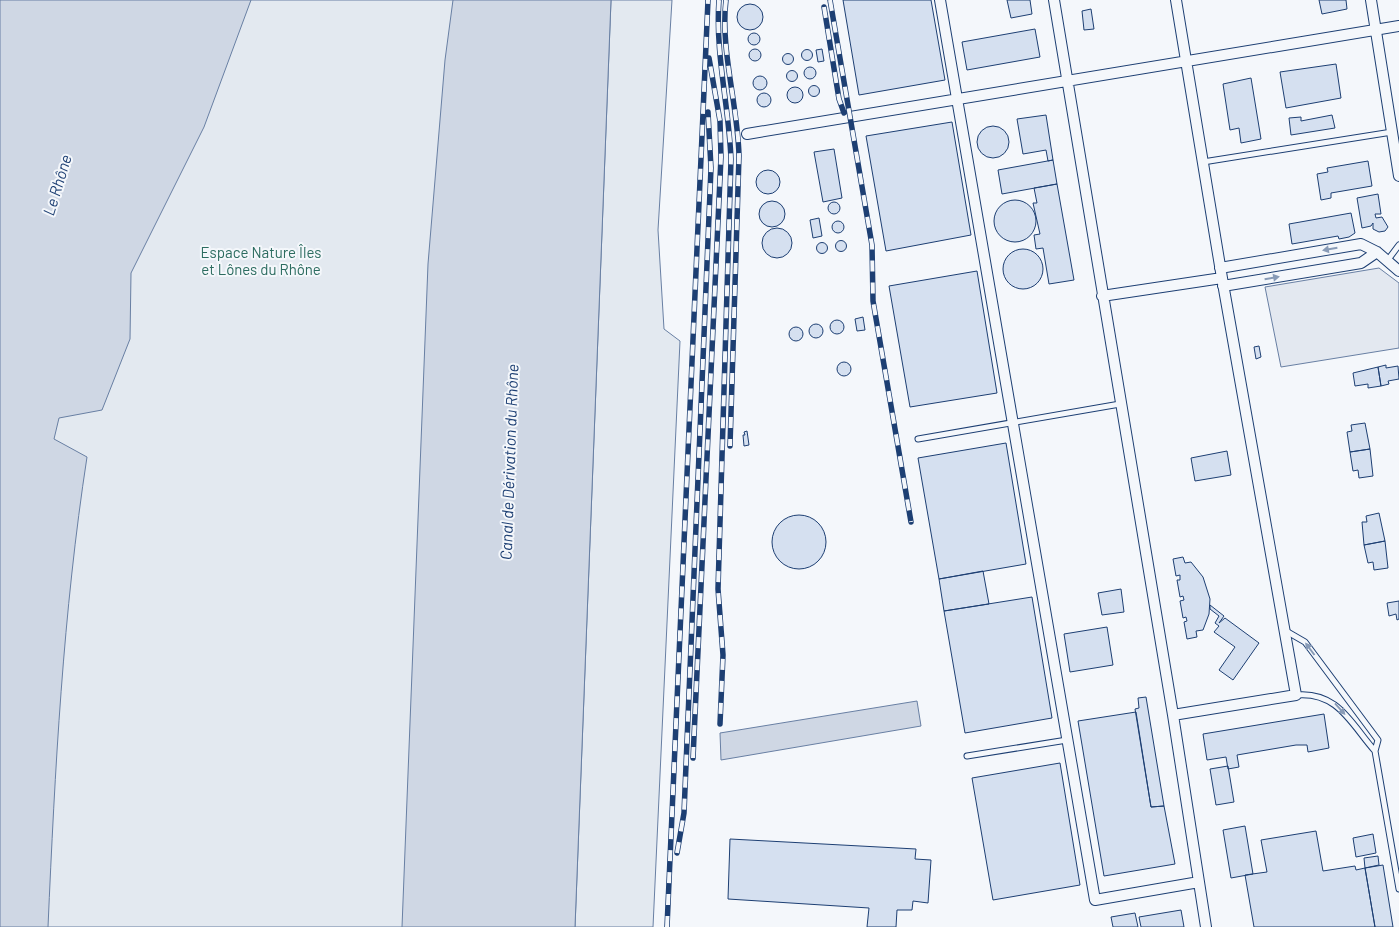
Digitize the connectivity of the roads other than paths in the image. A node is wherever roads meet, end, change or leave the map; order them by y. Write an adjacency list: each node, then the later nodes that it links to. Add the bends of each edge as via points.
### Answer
1 (940, 0): 9 (street)
2 (1054, 0): 8 (street)
3 (1176, 0): 7 (street)
4 (1371, 0): 6 (street)
5 (1399, 26): 6 (street)
6 (1376, 31): 7 (street); 10 (street)
7 (1185, 61): 8 (street); 12 (street)
8 (1068, 80): 9 (street); 19 (street)
9 (957, 99): 11 (street); 21 (street)
10 (1392, 132): 12 (lane); 13 (street)
11 (747, 134)
12 (1202, 162): 18 (street)
13 (1399, 176)
14 (1399, 245): 16 (lane)
15 (1377, 252): 16 (street); 18 (street, one-way to 15, via 1361,263); 18 (street, one-way to 18, via 1361,244)
16 (1387, 261): 17 (street)
17 (1399, 270)
18 (1222, 277): 19 (street); 23 (street)
19 (1102, 296): 20 (street)
20 (1120, 404): 21 (lane); 25 (street)
21 (1013, 423): 22 (lane); 26 (street)
22 (918, 439)
23 (1285, 630): 24 (street); 27 (lane, one-way to 23, via 1378,740 1305,642)
24 (1296, 695): 25 (street); 27 (lane, one-way to 27, via 1312,693 1335,703)
25 (1173, 715): 29 (street)
26 (1068, 740): 28 (lane); 29 (street, via 1095,900)
27 (1375, 751): 30 (lane)
28 (967, 756)
29 (1199, 882): 31 (street)
30 (1399, 889)
31 (1206, 927)

